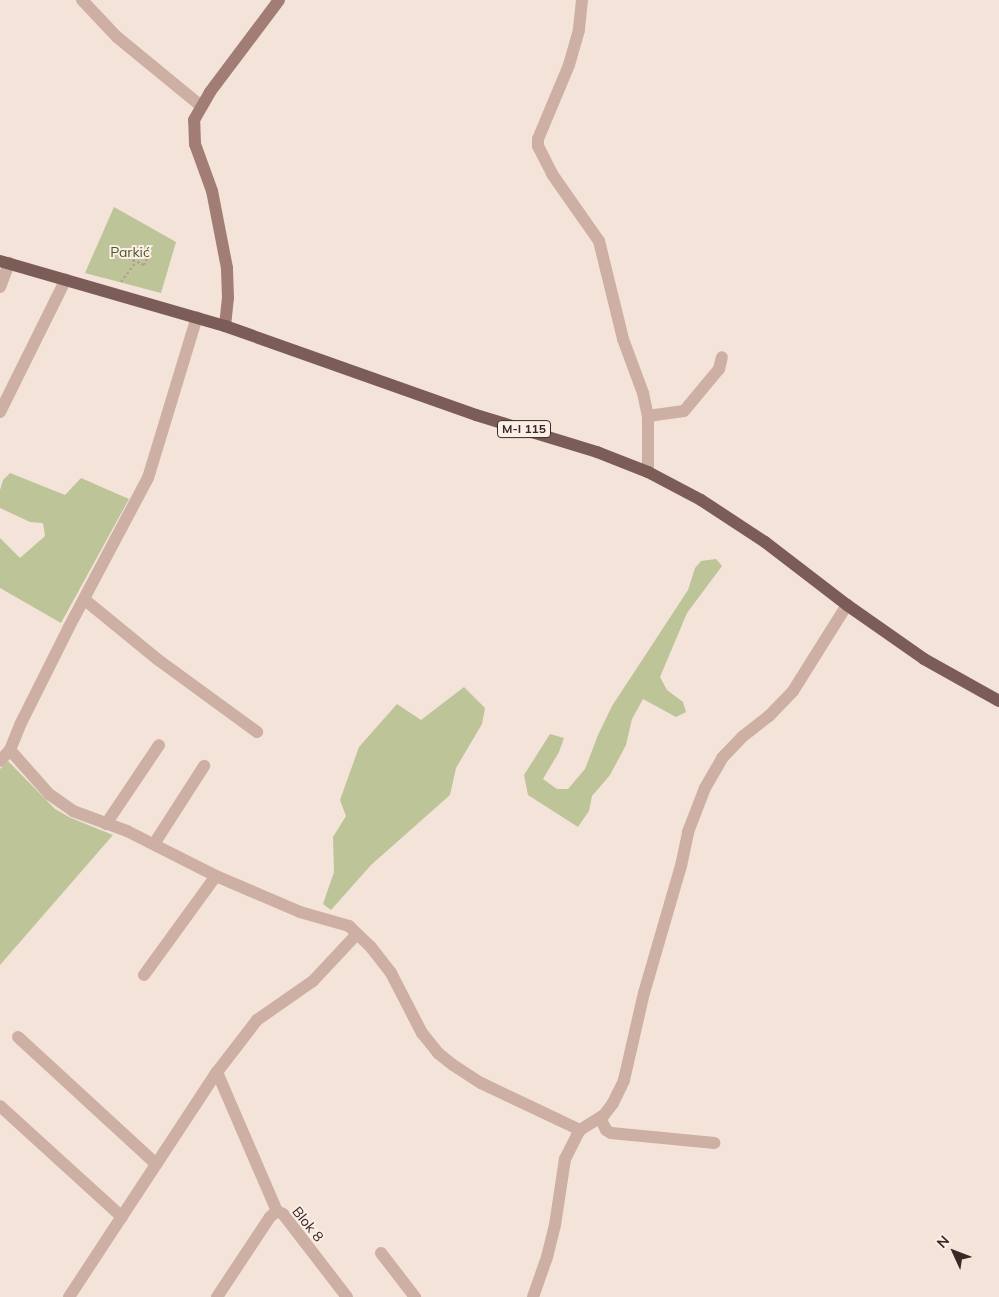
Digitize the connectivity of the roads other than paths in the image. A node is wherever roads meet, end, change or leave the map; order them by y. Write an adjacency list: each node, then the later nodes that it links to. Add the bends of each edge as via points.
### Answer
1 (82, 0): 4 (street, via 117,37)
2 (279, 0): 4 (street)
3 (582, 0): 12 (street, via 579,30 569,65 538,139 538,146 552,174 599,241 623,339)
4 (201, 106): 9 (street, via 193,130 212,191 227,268)
5 (5, 262): 6 (main road, M-I 115); 7 (street)
6 (66, 280): 8 (main road, M-I 115); 11 (street)
7 (0, 287)
8 (196, 317): 9 (main road, M-I 115); 14 (street, via 148,478)
9 (225, 326): 13 (main road, M-I 115)
10 (722, 357): 12 (street, via 719,369 684,411)
11 (0, 412)
12 (648, 416): 13 (street)
13 (648, 472): 15 (main road, M-I 115, via 701,500 766,542)
14 (85, 600): 17 (street, via 157,659); 19 (street)
15 (847, 605): 16 (main road, M-I 115, via 924,659); 30 (street, via 793,691 722,758 705,788 688,832 624,1080 613,1103)
16 (999, 701)
17 (257, 732)
18 (159, 745): 22 (street)
19 (10, 750): 20 (street); 22 (street, via 50,794 74,811)
20 (0, 761)
21 (204, 766): 23 (street)
22 (106, 824): 23 (street)
23 (154, 844): 24 (street)
24 (216, 876): 25 (street, via 300,912 349,926); 26 (street)
25 (357, 934): 28 (street, via 313,981 257,1020); 31 (street, via 391,972 422,1033 438,1053 482,1083)
26 (144, 975)
27 (18, 1037): 33 (street)
28 (217, 1072): 33 (street); 34 (street)
29 (0, 1106): 35 (street)
30 (600, 1118): 31 (street); 32 (street, via 611,1133)
31 (580, 1130): 41 (street, via 565,1159 555,1225)
32 (715, 1143)
33 (156, 1164): 35 (street)
34 (276, 1211): 37 (street, Blok 8, via 282,1214); 39 (street, Blok 8)
35 (122, 1217): 38 (street)
36 (381, 1253): 40 (street)
37 (343, 1295)
38 (68, 1297)
39 (217, 1297)
40 (415, 1297)
41 (533, 1297)

